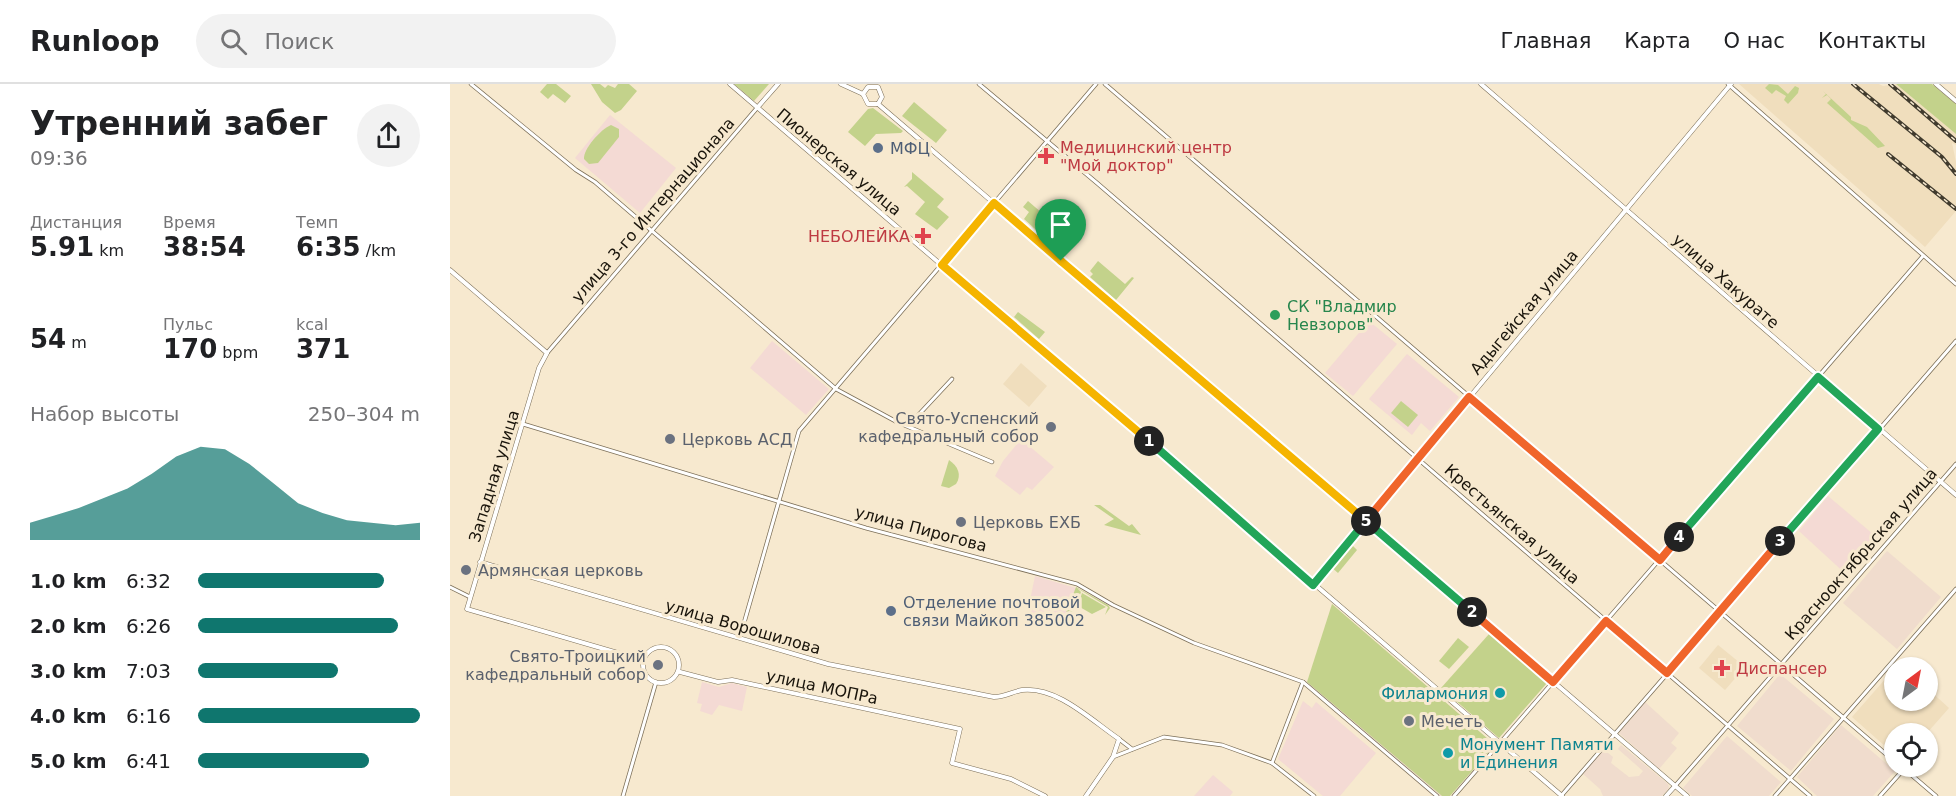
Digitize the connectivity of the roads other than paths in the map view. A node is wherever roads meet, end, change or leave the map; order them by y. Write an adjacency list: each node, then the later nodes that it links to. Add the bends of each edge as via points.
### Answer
1 (471, 84): 19 (street)
2 (730, 84): 15 (main road, Пионерская улица)
3 (778, 84): 15 (main road, улица 3-го Интернационала)
4 (842, 84): 12 (main road)
5 (979, 84): 16 (street, Крестьянская улица)
6 (1096, 84): 16 (street)
7 (1106, 84): 29 (street)
8 (1481, 84): 18 (main road, улица Хакурате)
9 (1936, 84): 13 (main road)
10 (870, 85): 12 (main road); 14 (main road, via 881,92)
11 (1730, 85): 18 (main road, Адыгейская улица); 20 (street)
12 (863, 94): 14 (main road, via 868,104)
13 (1956, 101)
14 (878, 104): 17 (main road)
15 (757, 108): 19 (street, улица 3-го Интернационала); 21 (main road, Пионерская улица)
16 (1047, 141): 17 (street); 33 (street, Крестьянская улица)
17 (994, 203): 21 (street); 39 (main road)
18 (1626, 210): 26 (main road, улица Хакурате); 29 (main road, Адыгейская улица)
19 (652, 230): 25 (street, улица 3-го Интернационала); 28 (street)
20 (1923, 256): 23 (street); 26 (street)
21 (942, 265): 28 (street); 42 (main road, Пионерская улица)
22 (450, 270): 25 (main road)
23 (1956, 284)
24 (1956, 341): 32 (street)
25 (547, 353): 30 (main road, Западная улица)
26 (1818, 377): 32 (main road, улица Хакурате); 40 (street)
27 (952, 379): 31 (street)
28 (836, 388): 31 (street); 38 (street, via 799,432)
29 (1469, 397): 33 (main road, Адыгейская улица); 40 (street)
30 (523, 424): 38 (street, улица Пирогова); 41 (main road, Западная улица)
31 (909, 425): 34 (street)
32 (1878, 429): 36 (main road, улица Хакурате); 46 (street)
33 (1418, 458): 39 (main road, Адыгейская улица); 47 (street, Крестьянская улица)
34 (992, 462)
35 (1956, 464): 36 (street, Краснооктябрьская улица)
36 (1941, 482): 37 (main road, улица Хакурате); 50 (street, Краснооктябрьская улица)
37 (1956, 495)
38 (780, 502): 48 (street); 54 (street, улица Пирогова, via 1077,584 1194,642)
39 (1366, 521): 42 (main road, Адыгейская улица); 55 (main road)
40 (1660, 560): 46 (street); 47 (street)
41 (480, 562): 45 (main road, Западная улица); 48 (main road, улица Ворошилова)
42 (1313, 585): 60 (main road, Пионерская улица)
43 (450, 587): 45 (street)
44 (1956, 589): 56 (street)
45 (470, 597): 49 (main road, Западная улица, via 467,609)
46 (1720, 611): 50 (street); 52 (street)
47 (1606, 621): 52 (street, Крестьянская улица); 55 (street)
48 (740, 637): 59 (main road, улица Ворошилова, via 881,676 1003,697 1022,690 1048,692)
49 (642, 660): 51 (main road, via 651,650 667,648 677,656); 53 (main road, via 644,670)
50 (1782, 664): 56 (street); 57 (street, Краснооктябрьская улица)
51 (680, 672): 53 (main road, via 673,680); 70 (main road, улица МОПРа, via 960,729 952,763 1011,779)
52 (1667, 673): 57 (street, Крестьянская улица); 58 (street)
53 (656, 682): 69 (street)
54 (1303, 682): 64 (street); 73 (street)
55 (1553, 682): 58 (main road); 60 (street)
56 (1844, 717): 62 (street); 67 (street)
57 (1728, 724): 67 (street, Крестьянская улица); 68 (street, Краснооктябрьская улица)
58 (1614, 734): 68 (main road); 75 (street)
59 (1119, 739): 61 (street); 63 (main road)
60 (1500, 743): 74 (street); 75 (main road, Пионерская улица)
61 (1132, 749): 63 (street); 64 (street, via 1164,737 1222,745)
62 (1884, 752)
63 (1113, 757): 71 (main road)
64 (1272, 763): 72 (street)
65 (1896, 777): 80 (street)
66 (1914, 777): 81 (street)
67 (1790, 779): 78 (street); 79 (street, Крестьянская улица)
68 (1675, 786): 76 (main road, Краснооктябрьская улица); 77 (main road)
69 (623, 796)
70 (1045, 796)
71 (1086, 796)
72 (1314, 796)
73 (1437, 796)
74 (1454, 796)
75 (1561, 796)
76 (1666, 796)
77 (1687, 796)
78 (1775, 796)
79 (1810, 796)
80 (1880, 796)
81 (1936, 796)

